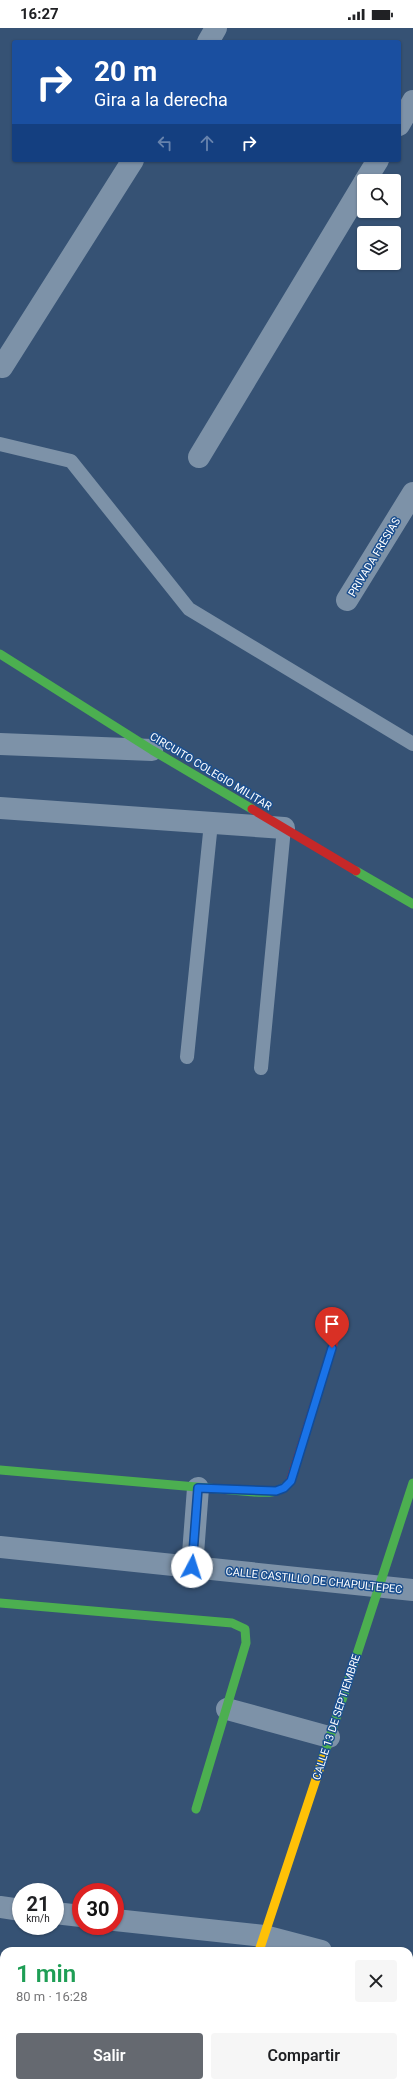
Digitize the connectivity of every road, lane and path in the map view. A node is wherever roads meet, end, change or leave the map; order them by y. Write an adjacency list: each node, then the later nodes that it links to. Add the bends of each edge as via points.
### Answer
1 (216, 28): 2 (street)
2 (209, 40)
3 (413, 101): 4 (street)
4 (401, 122)
5 (132, 162): 9 (street)
6 (377, 162): 7 (street)
7 (369, 174)
8 (357, 194): 11 (street)
9 (2, 367)
10 (0, 444): 16 (lane, via 71,461 189,609)
11 (199, 457)
12 (413, 493): 13 (street, PRIVADA FRESIAS)
13 (347, 600)
14 (0, 654): 17 (street, CIRCUITO COLEGIO MILITAR)
15 (0, 744): 17 (street)
16 (413, 744)
17 (152, 750): 20 (street, CIRCUITO COLEGIO MILITAR)
18 (0, 808): 19 (street)
19 (211, 823): 20 (street); 22 (lane)
20 (284, 828): 21 (street, CIRCUITO COLEGIO MILITAR); 23 (lane)
21 (413, 904)
22 (187, 1057)
23 (261, 1068)
24 (337, 1332): 27 (street, via 291,1481 276,1491)
25 (0, 1470): 27 (street)
26 (413, 1483): 30 (street, CALLE 13 DE SEPTIEMBRE)
27 (198, 1488): 29 (street)
28 (0, 1547): 29 (street, CALLE CASTILLO DE CHAPULTEPEC)
29 (192, 1567): 30 (street, CALLE CASTILLO DE CHAPULTEPEC)
30 (379, 1587): 31 (street, CALLE CASTILLO DE CHAPULTEPEC); 34 (street, CALLE 13 DE SEPTIEMBRE)
31 (413, 1590)
32 (0, 1603): 33 (street, via 239,1625 245,1629 246,1643)
33 (227, 1709): 34 (street); 35 (street)
34 (329, 1737): 39 (street, CALLE 13 DE SEPTIEMBRE)
35 (196, 1809)
36 (0, 1908): 37 (street)
37 (12, 1909)
38 (124, 1921): 39 (street)
39 (262, 1943): 40 (street)
40 (291, 1947)

